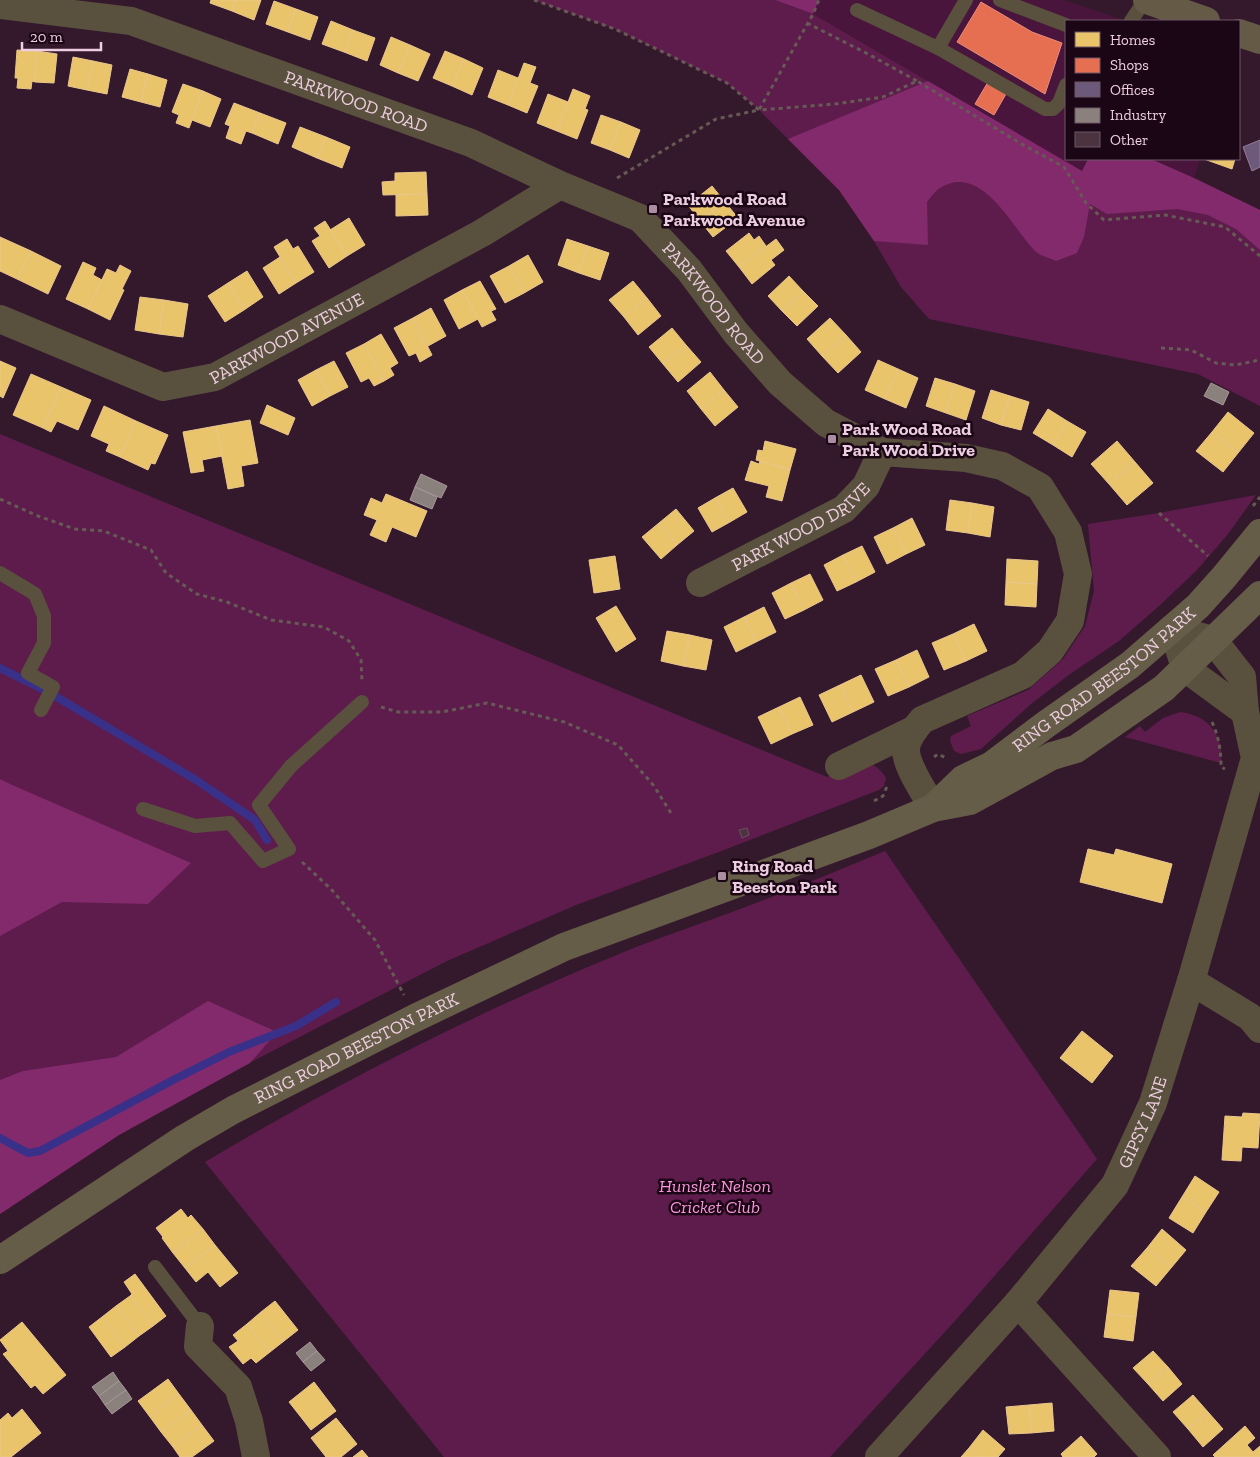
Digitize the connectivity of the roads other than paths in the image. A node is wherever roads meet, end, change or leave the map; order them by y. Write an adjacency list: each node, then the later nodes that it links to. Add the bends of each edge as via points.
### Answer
1 (966, 0): 11 (lane)
2 (1146, 0): 6 (lane); 7 (main road)
3 (1008, 1): 8 (lane)
4 (0, 5): 13 (street, PARKWOOD ROAD, via 131,21 471,144)
5 (857, 10): 11 (lane)
6 (1132, 20)
7 (1203, 20)
8 (1065, 24)
9 (1240, 33): 10 (main road)
10 (1260, 40)
11 (938, 48): 12 (lane, via 1045,109 1053,110)
12 (1065, 88)
13 (560, 186): 14 (street, PARKWOOD AVENUE, via 482,234 215,377 163,387); 15 (street, PARKWOOD ROAD, via 640,218 690,270 736,333 780,383 826,423)
14 (0, 319)
15 (882, 452): 18 (street, PARK WOOD DRIVE, via 866,486 844,509); 26 (street, PARKWOOD ROAD, via 966,458 1002,466 1040,487 1068,532 1078,574 1070,621 1050,652 1023,675 922,720)
16 (1255, 522): 20 (street, RING ROAD BEESTON PARK, via 1224,577)
17 (0, 573): 23 (lane, via 35,594 44,616 44,643 28,674)
18 (700, 583)
19 (1260, 595): 21 (street, RING ROAD BEESTON PARK)
20 (1172, 629): 21 (street); 22 (street); 28 (street, RING ROAD BEESTON PARK, via 1130,665 992,764 963,779)
21 (1214, 640): 22 (street, RING ROAD BEESTON PARK); 25 (street, GIPSY LANE, via 1242,677)
22 (1186, 668): 25 (street); 28 (street, RING ROAD BEESTON PARK, via 1164,688 1076,750 1052,756 970,801)
23 (47, 698)
24 (362, 702): 29 (lane, via 291,766 259,805 289,849 263,860 230,823 195,826)
25 (1253, 706): 30 (street, GIPSY LANE, via 1254,758)
26 (914, 730): 27 (street, PARKWOOD ROAD); 28 (street, via 906,747 911,770)
27 (839, 766)
28 (933, 808): 32 (street, RING ROAD BEESTON PARK, via 869,836 564,947 400,1025 185,1138)
29 (143, 809)
30 (1191, 981): 31 (street, via 1250,1017); 34 (street, GIPSY LANE, via 1153,1103 1115,1185)
31 (1260, 1029)
32 (0, 1260)
33 (155, 1267): 35 (lane)
34 (1018, 1303): 37 (street, GIPSY LANE); 38 (street)
35 (192, 1342): 36 (street, via 238,1388)
36 (256, 1457)
37 (879, 1457)
38 (1157, 1457)

